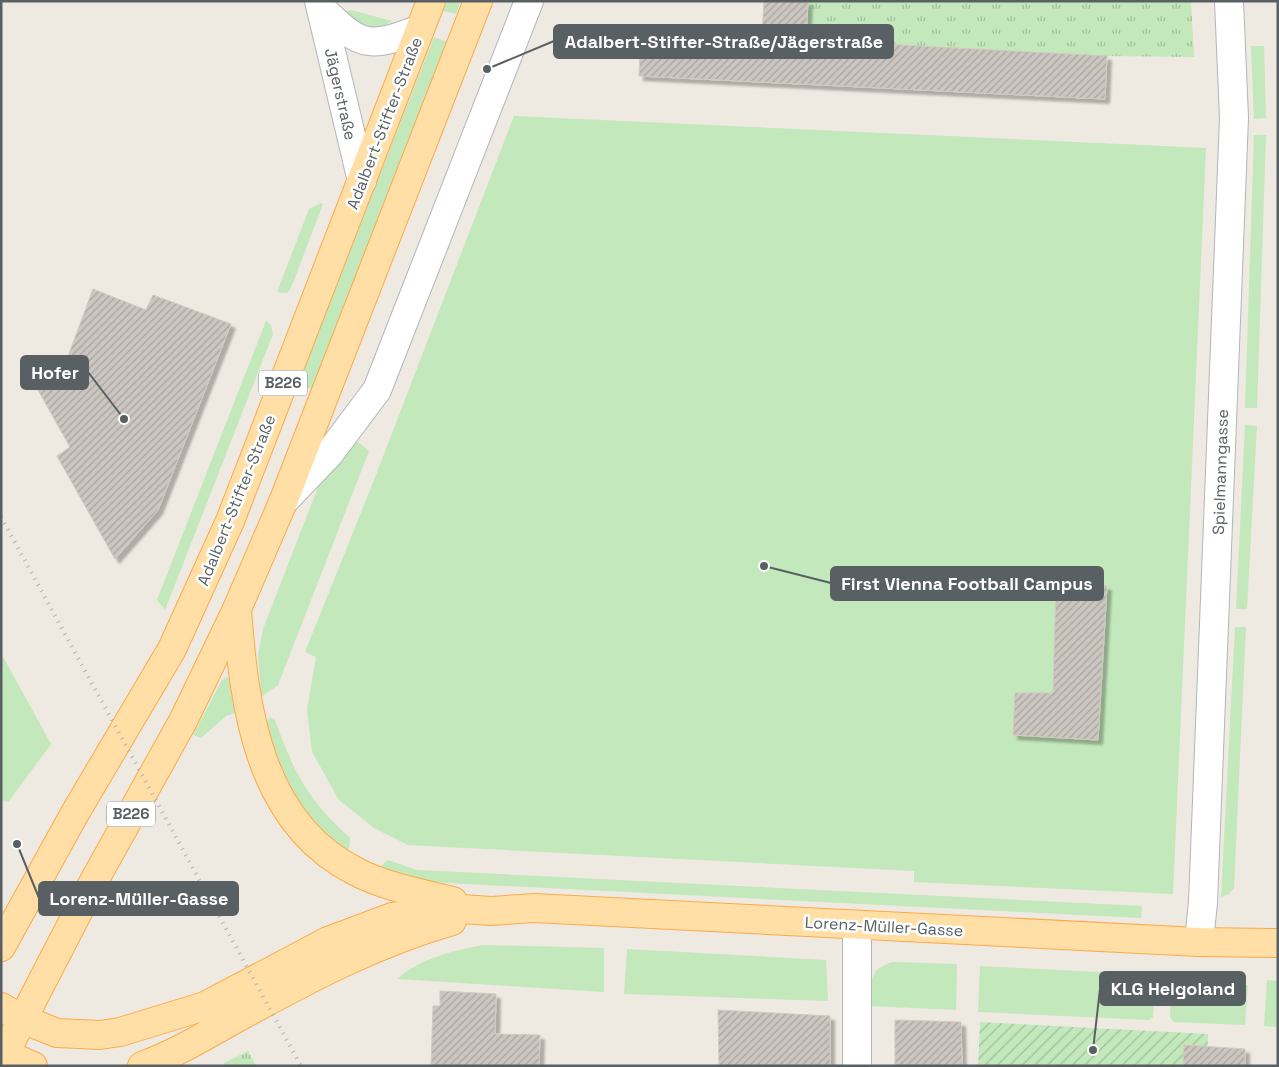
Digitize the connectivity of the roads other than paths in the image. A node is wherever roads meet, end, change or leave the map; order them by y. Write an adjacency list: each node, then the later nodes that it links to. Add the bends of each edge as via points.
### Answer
1 (431, 1): 6 (main road, Adalbert-Stifter-Straße / B226)
2 (478, 1): 8 (main road, B226)
3 (529, 1): 8 (street, via 377,390 329,454)
4 (1229, 1): 14 (street, Spielmanngasse, via 1234,118)
5 (320, 5): 6 (street, Jägerstraße, via 352,37 372,43 390,41); 7 (street, Jägerstraße)
6 (420, 30): 7 (main road, Adalbert-Stifter-Straße / B226)
7 (362, 181): 10 (main road, Adalbert-Stifter-Straße / B226, via 230,521 193,603 151,686)
8 (283, 502): 9 (main road, B226)
9 (237, 609): 12 (main road, via 242,677 257,748 284,805 303,830 326,853 354,871 383,883); 17 (main road, B226, via 183,721 94,880)
10 (46, 864): 11 (main road); 16 (main road, Adalbert-Stifter-Straße / B226)
11 (1, 911)
12 (491, 911): 13 (main road, Lorenz-Müller-Gasse, via 534,908); 17 (main road, Lorenz-Müller-Gasse, via 446,908 392,917 320,944 205,1006 120,1032 74,1036 57,1033); 20 (main road, Lorenz-Müller-Gasse, via 397,938 367,951)
13 (857, 925): 14 (main road, Lorenz-Müller-Gasse); 21 (street)
14 (1199, 942): 15 (main road, Lorenz-Müller-Gasse)
15 (1278, 944)
16 (1, 947)
17 (12, 1013): 18 (main road, B226)
18 (2, 1056): 19 (main road)
19 (33, 1066)
20 (142, 1066)
21 (857, 1066)

